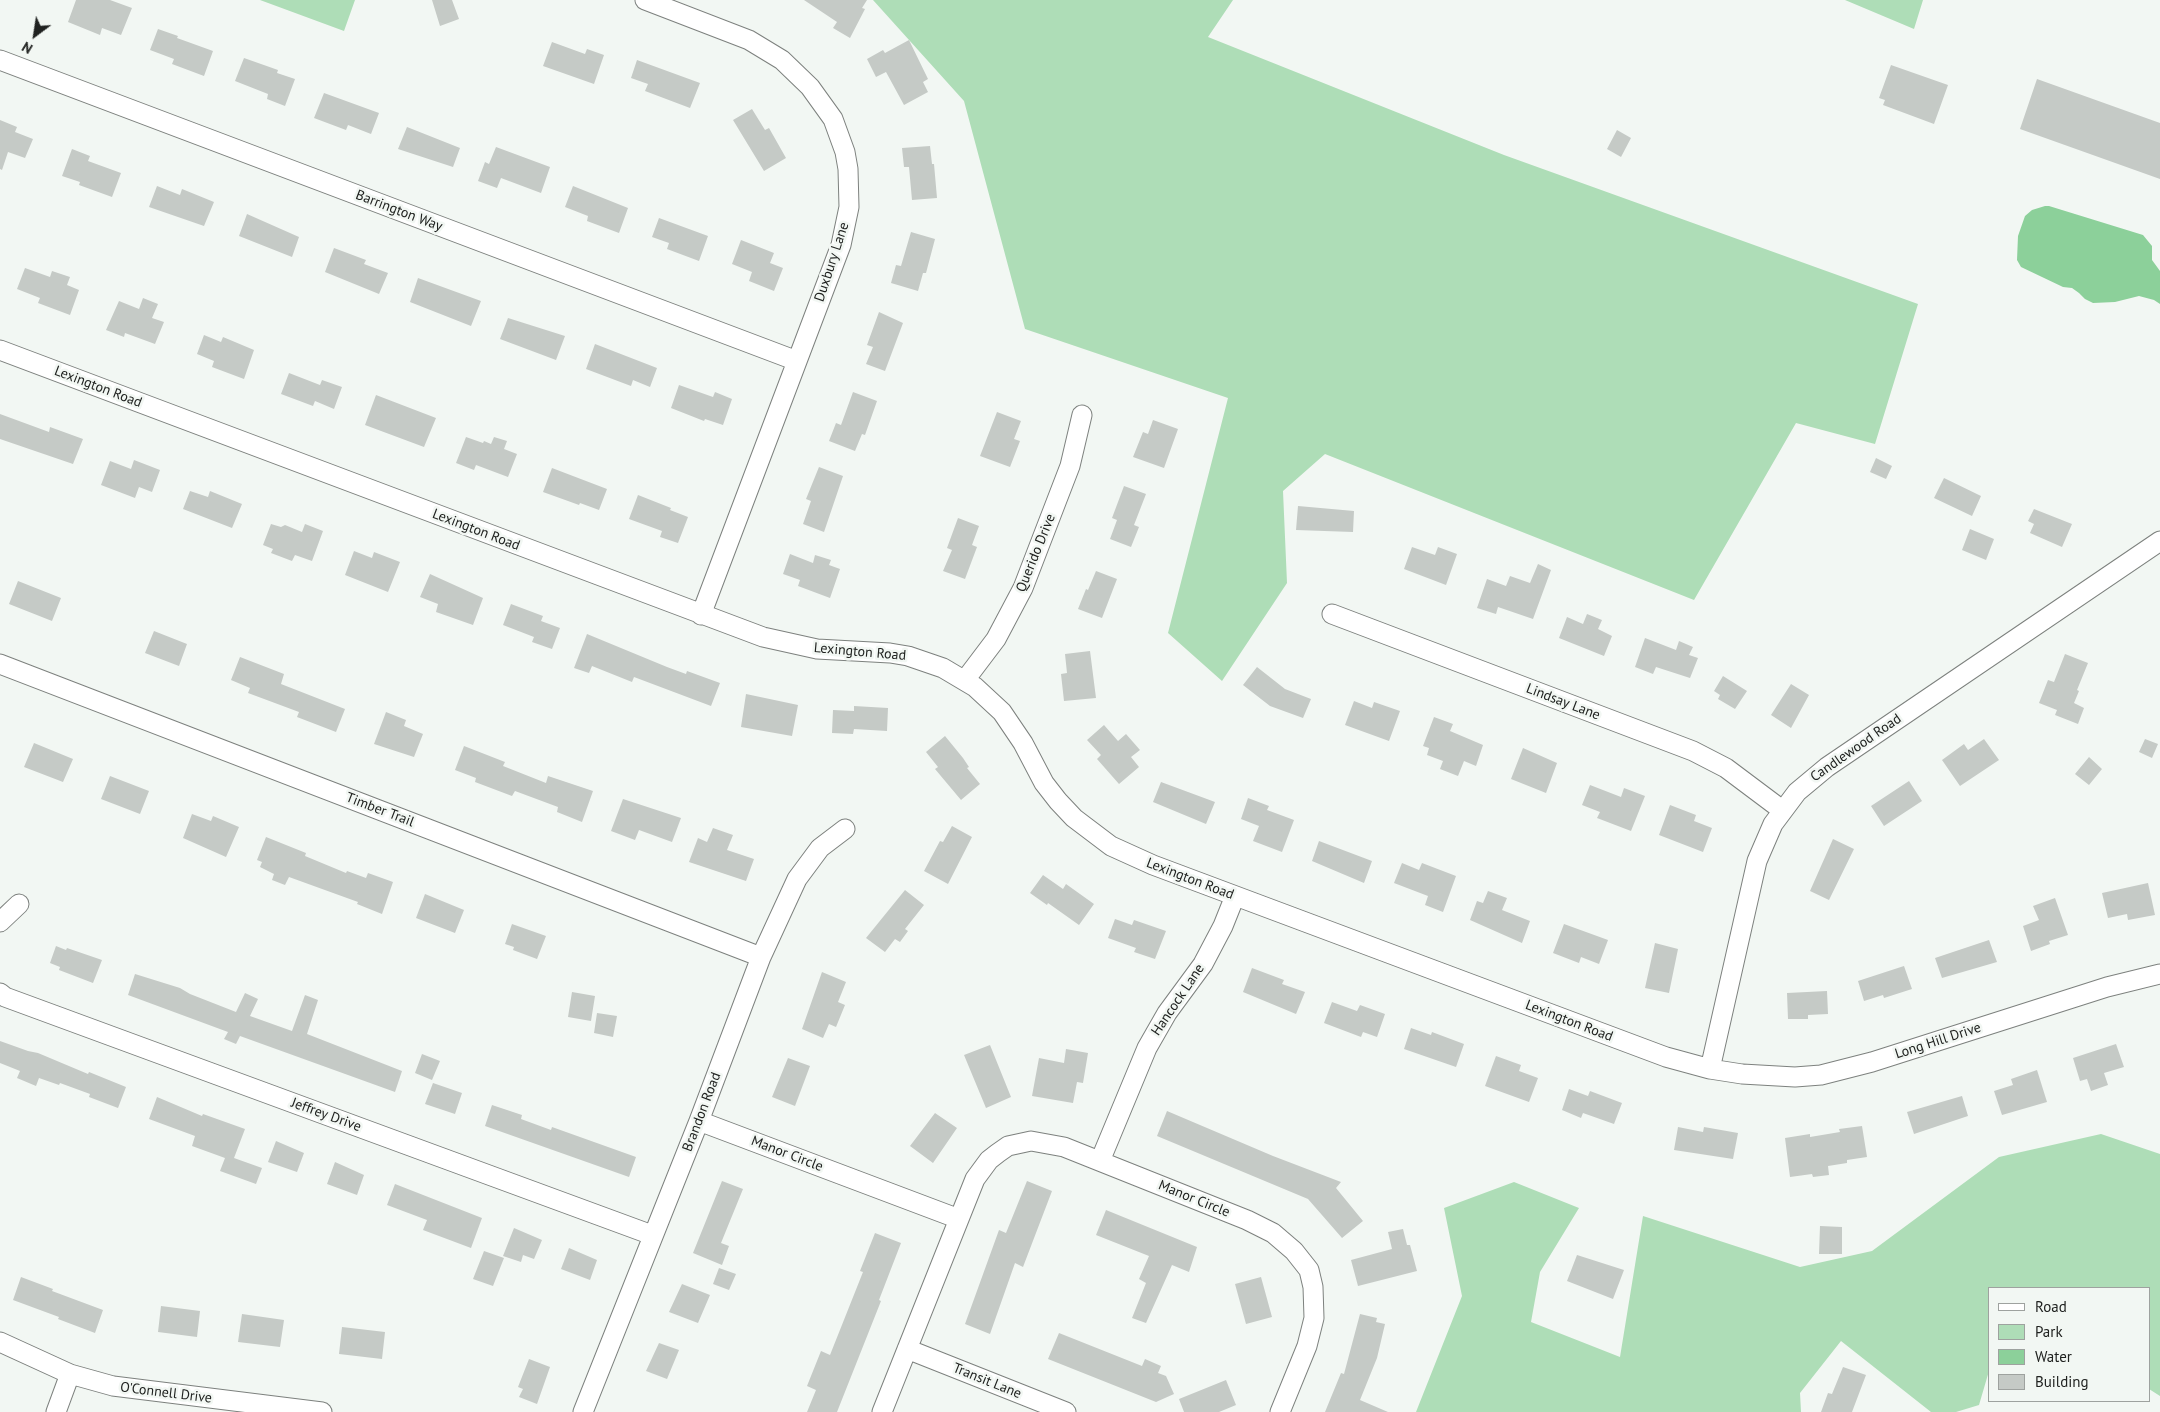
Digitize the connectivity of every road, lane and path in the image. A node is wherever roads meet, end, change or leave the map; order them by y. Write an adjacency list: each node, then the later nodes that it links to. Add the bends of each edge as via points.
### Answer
1 (645, 0): 4 (street, Duxbury Lane, via 731,32 766,49 797,73 833,119 848,169 847,216 841,245)
2 (0, 60): 4 (street, Barrington Way)
3 (0, 350): 8 (street, Lexington Road)
4 (797, 361): 8 (street, Duxbury Lane)
5 (1082, 415): 10 (street, Querido Drive, via 1070,466 1023,588 996,639)
6 (2160, 541): 11 (street, Candlewood Road, via 1827,767 1797,792)
7 (1332, 614): 11 (street, Lindsay Lane, via 1693,750 1726,768)
8 (701, 615): 10 (street, Lexington Road, via 790,644 908,656 943,668)
9 (0, 664): 16 (street, Timber Trail)
10 (965, 680): 13 (street, Lexington Road, via 1002,712 1044,783 1063,807 1092,833 1132,857)
11 (1782, 810): 19 (street, Candlewood Road, via 1764,842 1751,880)
12 (845, 828): 16 (street, Brandon Road, via 820,848 797,879)
13 (1235, 896): 19 (street, Lexington Road, via 1666,1057); 21 (street, Hancock Lane, via 1206,958 1147,1048)
14 (19, 904): 15 (street)
15 (0, 922)
16 (761, 957): 20 (street, Brandon Road)
17 (2160, 974): 19 (street, Long Hill Drive, via 2107,987 1847,1070 1786,1077)
18 (0, 993): 23 (street, Jeffrey Drive)
19 (1710, 1069)
20 (699, 1121): 22 (street, Manor Circle); 23 (street, Brandon Road)
21 (1100, 1161): 22 (street, Manor Circle, via 1042,1142 1008,1146 994,1156 975,1179); 32 (street, Manor Circle, via 1261,1226 1285,1242 1302,1260 1309,1270 1313,1287 1314,1318 1307,1346)
22 (959, 1219): 25 (street, Manor Circle)
23 (652, 1235): 29 (street, Brandon Road)
24 (0, 1342): 26 (street, O'Connell Drive)
25 (907, 1349): 30 (street, Manor Circle); 31 (street, Transit Lane)
26 (70, 1374): 27 (street); 28 (street, O'Connell Drive, via 113,1386)
27 (56, 1412)
28 (322, 1412)
29 (583, 1412)
30 (882, 1412)
31 (1066, 1412)
32 (1280, 1412)

